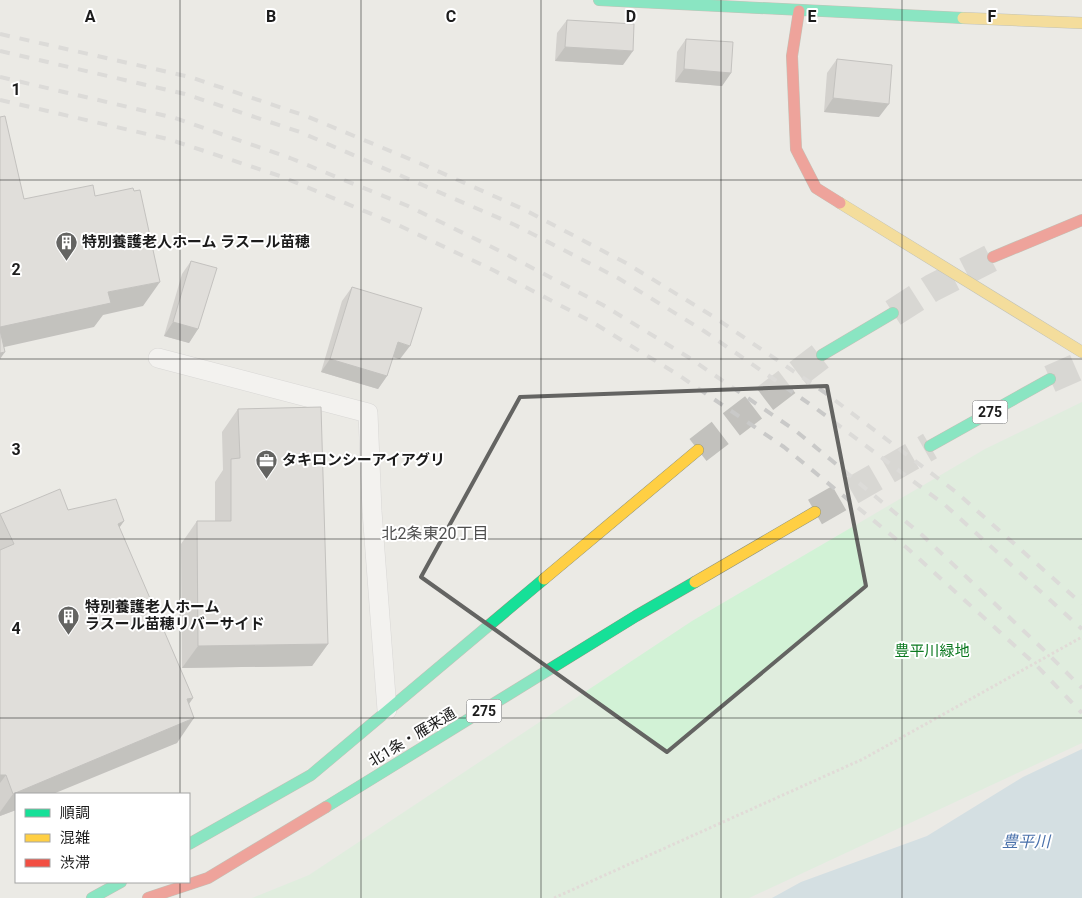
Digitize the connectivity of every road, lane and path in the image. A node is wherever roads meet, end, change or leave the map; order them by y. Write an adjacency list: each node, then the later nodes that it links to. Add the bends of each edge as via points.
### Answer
1 (599, 0): 2 (main road)
2 (799, 11): 3 (main road); 7 (main road, via 792,56 796,149 816,188)
3 (1082, 23)
4 (1082, 220): 5 (main road)
5 (993, 257)
6 (893, 313): 8 (main road)
7 (1082, 352)
8 (822, 355)
9 (158, 358): 15 (lane, via 368,413 372,511)
10 (1050, 379): 11 (main road, 275)
11 (930, 446)
12 (698, 450): 15 (main road, 北1条・雁来通)
13 (815, 512): 19 (main road, 北1条・雁来通 / 275, via 636,616 208,878)
14 (1082, 637): 20 (path, via 863,759)
15 (388, 710): 16 (main road, 北1条・雁来通, via 311,775)
16 (190, 843)
17 (119, 883): 18 (main road)
18 (92, 898)
19 (148, 898)
20 (554, 898)

